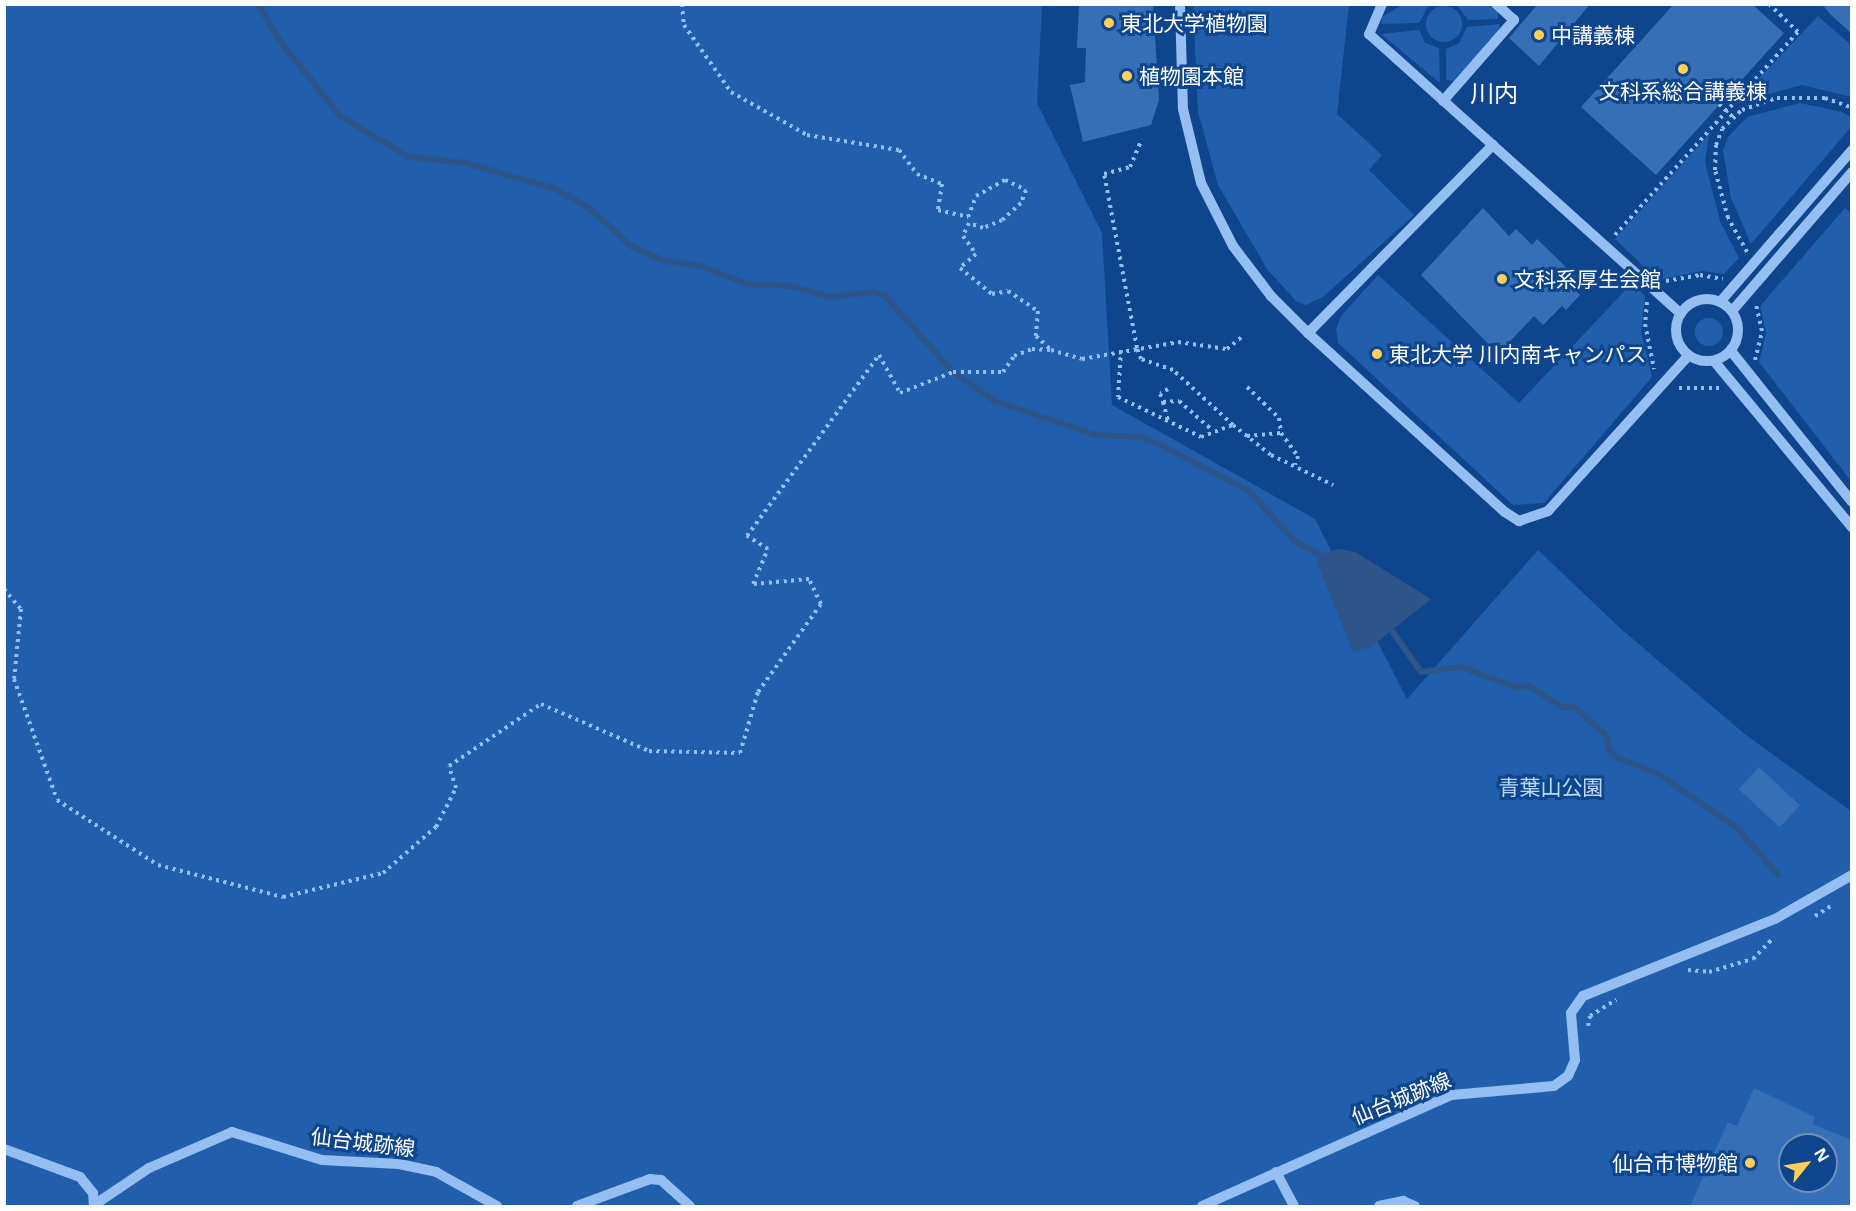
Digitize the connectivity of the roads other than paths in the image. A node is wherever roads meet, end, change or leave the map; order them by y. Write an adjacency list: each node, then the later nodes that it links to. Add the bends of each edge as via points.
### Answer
1 (1180, 4): 11 (street, via 1183,108 1201,183 1233,246 1271,296)
2 (1382, 4): 4 (street, via 1369,34)
3 (1496, 4): 4 (street, via 1514,20)
4 (1443, 100): 5 (street)
5 (1493, 145): 10 (street); 11 (street)
6 (1851, 150): 8 (street)
7 (1851, 172): 9 (street)
8 (1720, 302): 9 (street); 10 (street, via 1702,299)
9 (1732, 311): 12 (street, via 1739,328)
10 (1681, 314): 13 (street, via 1677,338)
11 (1308, 333): 13 (street, via 1519,521 1548,511)
12 (1731, 351): 14 (street); 15 (street)
13 (1688, 356): 14 (street)
14 (1714, 361): 16 (street)
15 (1851, 502)
16 (1851, 527)
17 (1851, 875): 19 (street, 仙台城跡線, via 1823,896 1775,920 1583,996 1571,1013 1575,1060 1568,1076 1554,1086 1451,1095)
18 (4, 1149): 20 (street, via 80,1177 93,1193)
19 (1276, 1172): 24 (street, 仙台城跡線); 25 (street)
20 (94, 1206): 21 (street, 仙台城跡線, via 149,1168 232,1132 322,1160 399,1164 436,1172)
21 (497, 1206)
22 (577, 1206): 23 (street, via 650,1179 661,1180)
23 (690, 1206)
24 (1202, 1206)
25 (1294, 1206)
26 (1379, 1206): 27 (street, via 1403,1201)
27 (1415, 1206)

